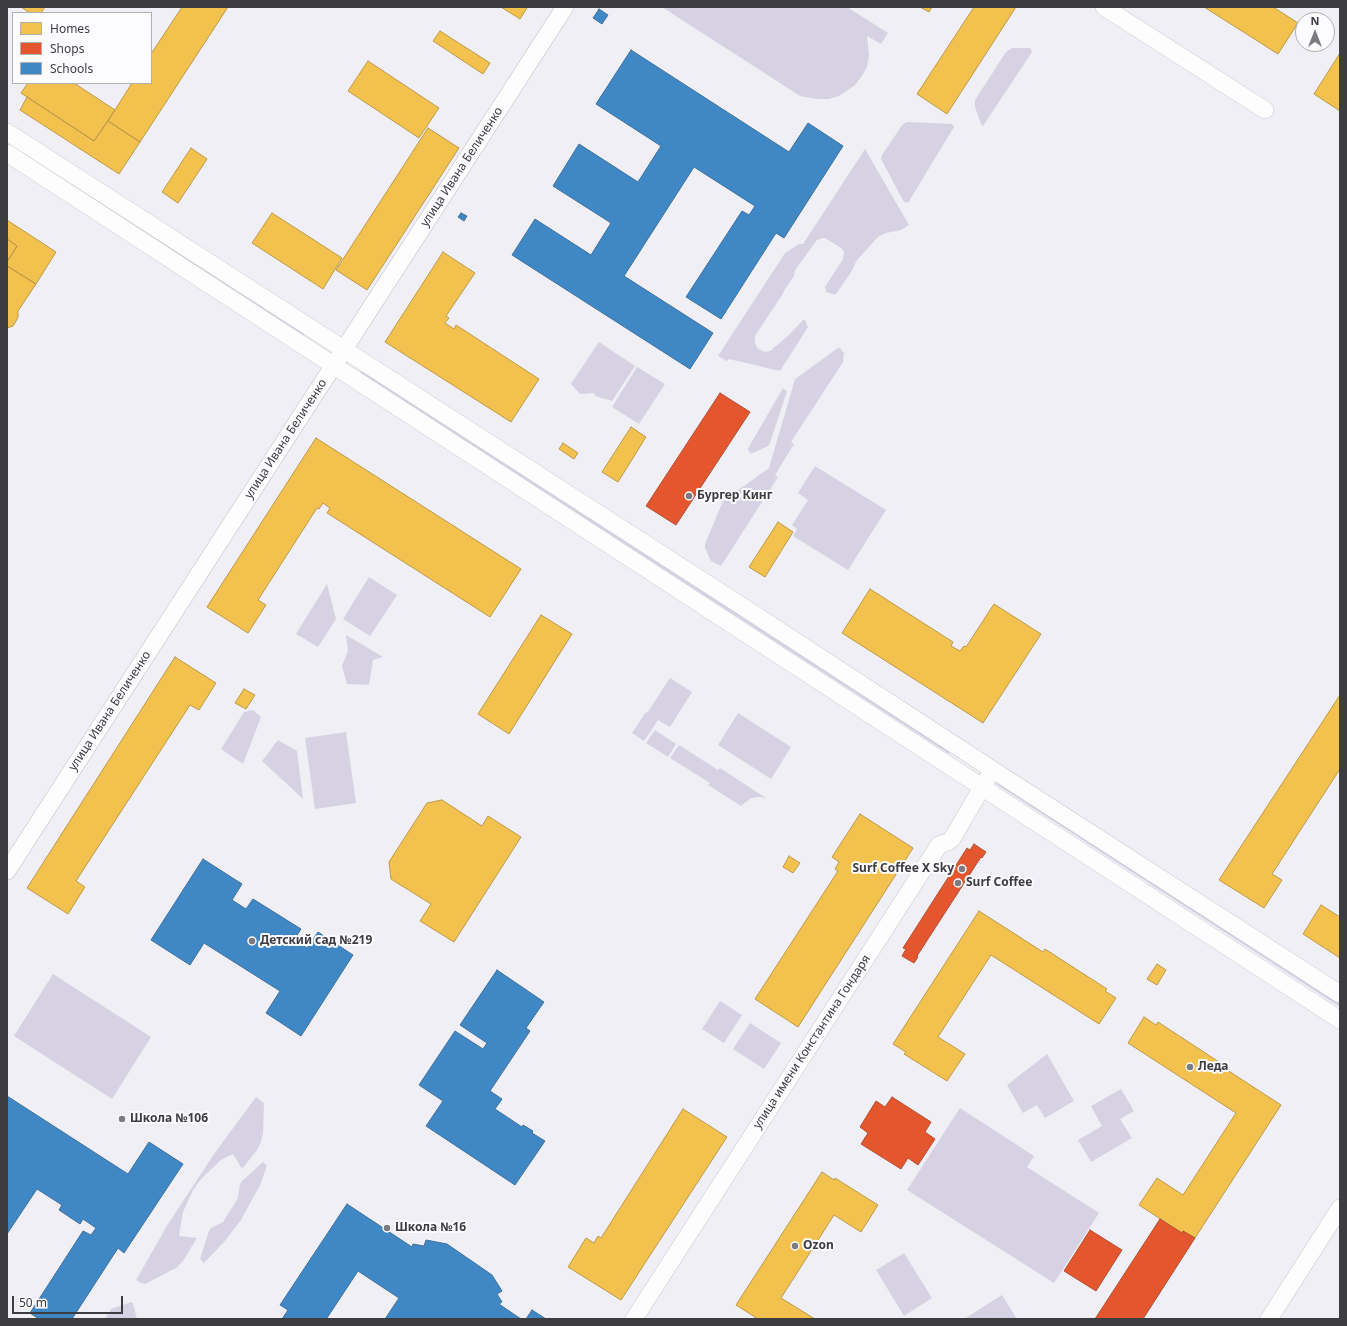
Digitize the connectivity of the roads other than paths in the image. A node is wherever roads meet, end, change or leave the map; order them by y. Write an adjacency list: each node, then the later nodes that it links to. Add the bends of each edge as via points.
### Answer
1 (565, 7): 6 (street, улица Ивана Беличенко)
2 (1104, 7): 3 (street)
3 (1265, 110)
4 (7, 132): 6 (street)
5 (7, 153): 7 (street)
6 (343, 350): 7 (street, улица Ивана Беличенко); 8 (street, via 737,602)
7 (334, 365): 9 (street); 10 (street, улица Ивана Беличенко)
8 (993, 770): 9 (street, улица имени Константина Гондаря); 11 (street)
9 (982, 787): 12 (street); 14 (street, улица имени Константина Гондаря, via 952,839 939,845)
10 (7, 871)
11 (1340, 994)
12 (1340, 1020)
13 (1340, 1208): 15 (street)
14 (634, 1319)
15 (1268, 1319)

